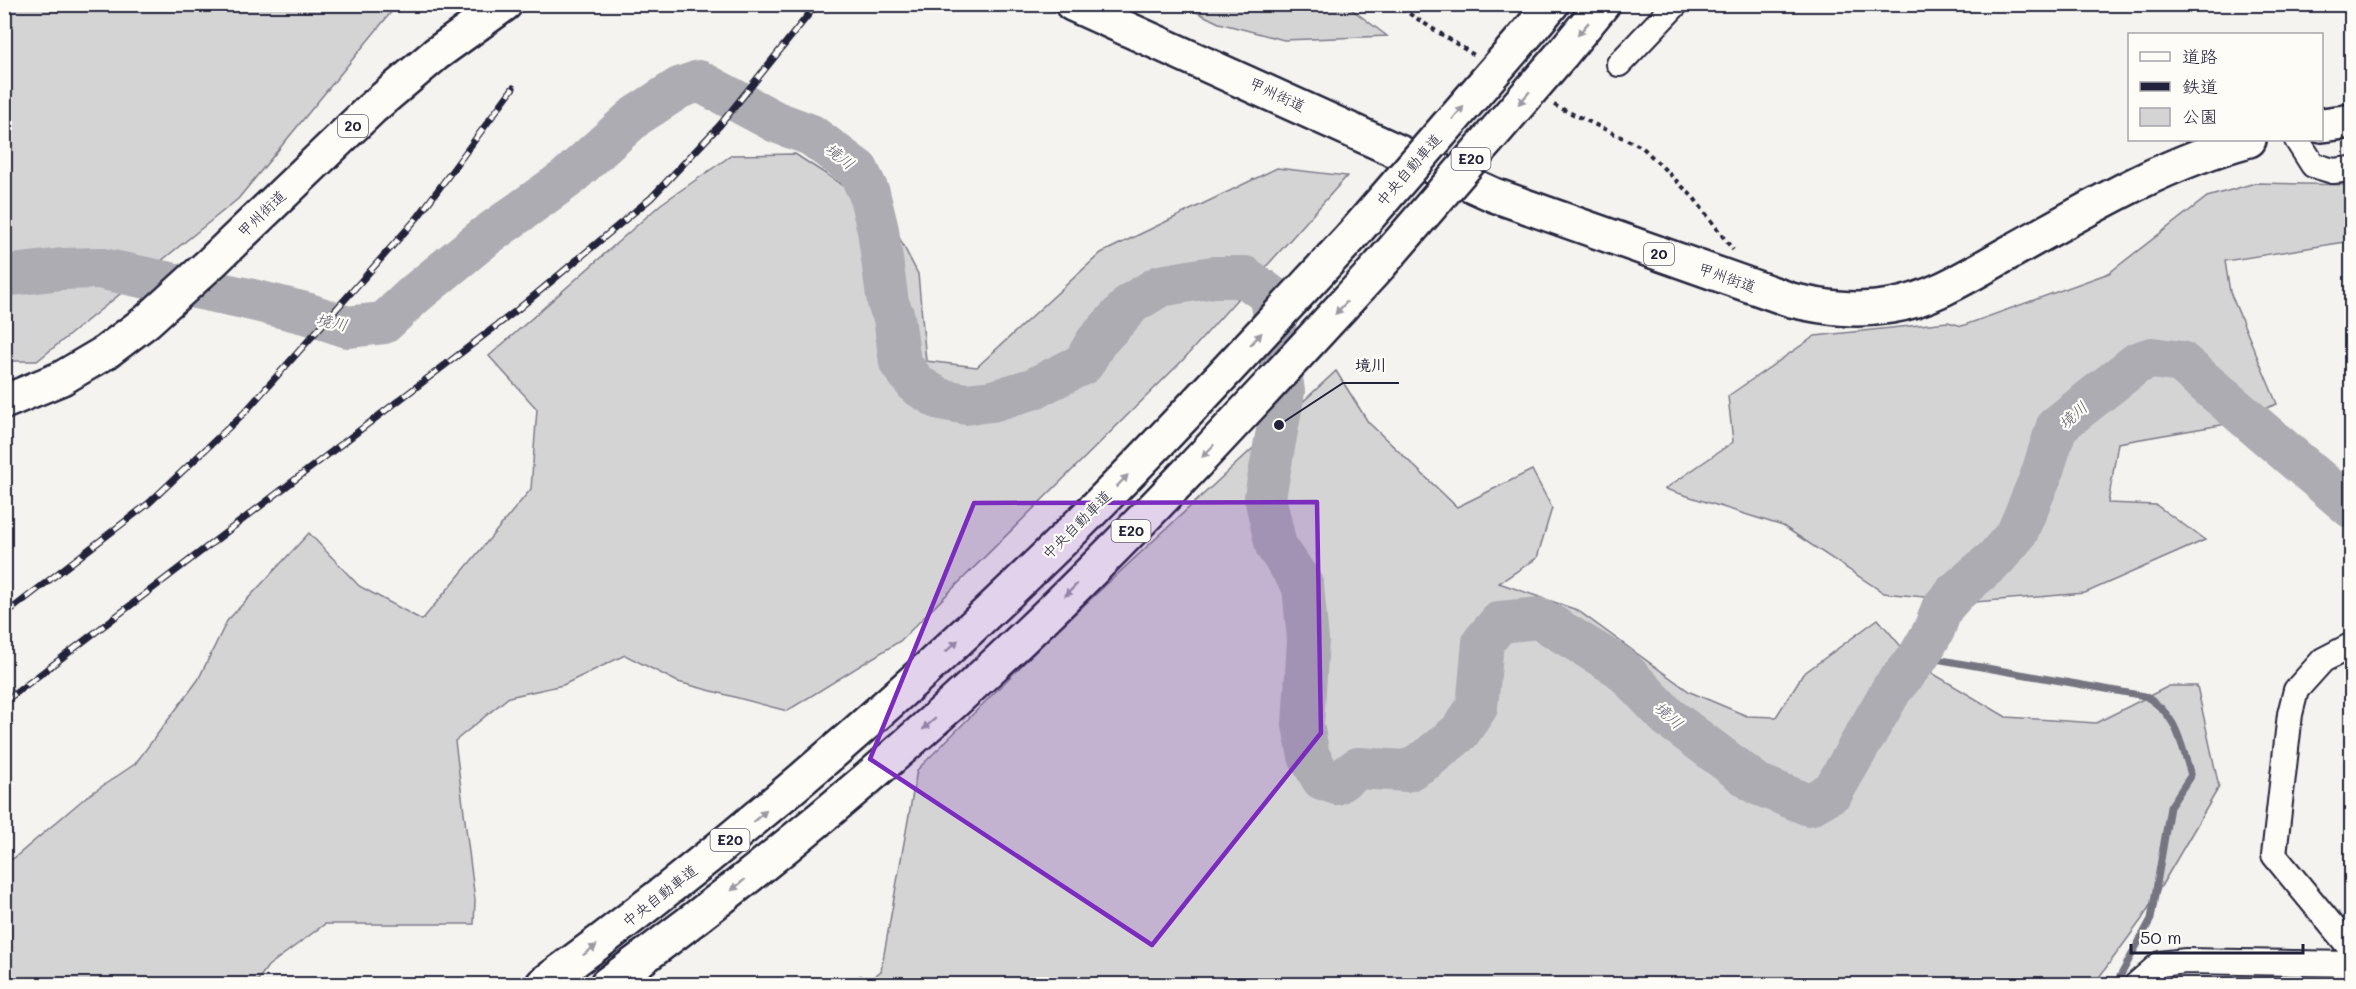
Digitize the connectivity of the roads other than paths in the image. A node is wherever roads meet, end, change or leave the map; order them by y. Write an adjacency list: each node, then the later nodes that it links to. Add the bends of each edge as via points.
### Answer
1 (505, 4): 12 (highway, 甲州街道 / 20, via 436,54 371,109 147,321 62,378)
2 (1072, 4): 9 (highway, 甲州街道 / 20, via 1494,195 1824,308 1892,306 1922,297 1960,280 2151,174)
3 (1552, 4): 16 (highway, 中央自動車道 / E20, one-way to 3, bridge, via 742,831 910,686 1066,537 1351,237)
4 (1603, 4): 17 (highway, E20, one-way to 17, bridge, via 1380,265 1212,448 1024,637 864,780 725,896)
5 (1676, 4): 6 (street)
6 (1619, 64)
7 (2352, 121): 8 (highway)
8 (2323, 124)
9 (2245, 141)
10 (2298, 141): 11 (street, via 2313,165 2333,171)
11 (2352, 169)
12 (4, 402)
13 (2352, 645): 14 (street, via 2323,660 2296,690 2274,855)
14 (2352, 950)
15 (2352, 964): 18 (street, via 2186,961 2160,964)
16 (543, 984)
17 (607, 984)
18 (2137, 984)

